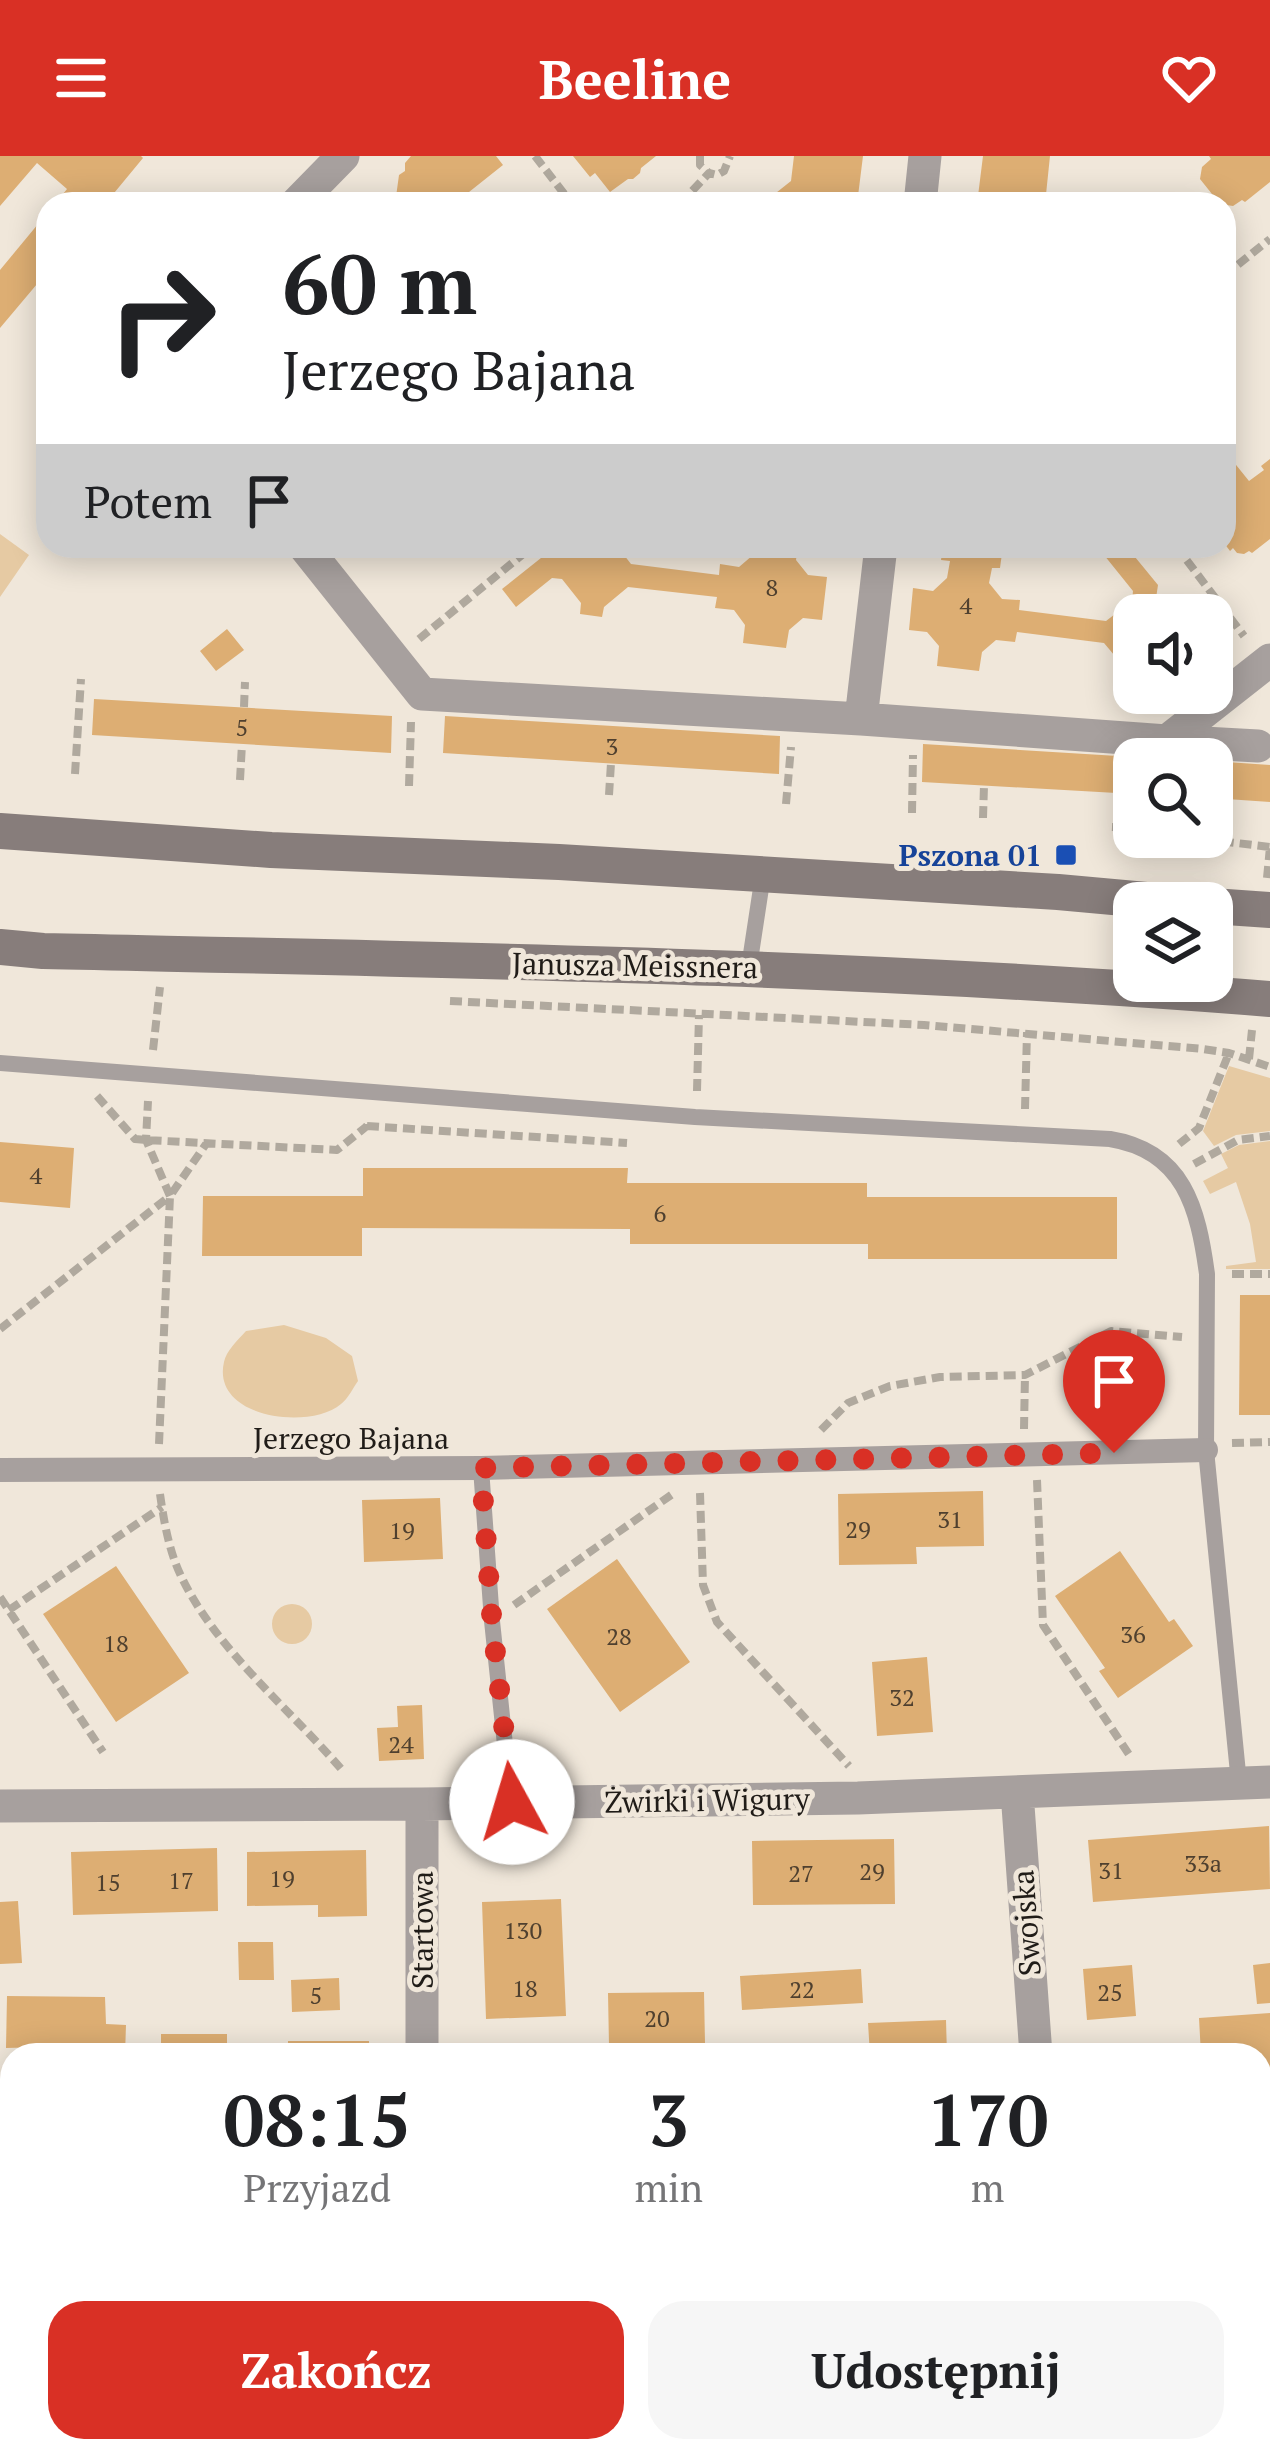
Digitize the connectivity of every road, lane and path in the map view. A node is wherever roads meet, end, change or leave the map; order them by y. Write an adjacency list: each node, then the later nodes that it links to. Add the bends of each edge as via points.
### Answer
1 (343, 156): 7 (street)
2 (535, 156): 8 (path)
3 (700, 156): 6 (path)
4 (730, 156): 6 (path, via 724,171)
5 (925, 156): 10 (street)
6 (709, 173): 9 (path)
7 (308, 192)
8 (563, 192)
9 (691, 192)
10 (921, 192)
11 (1270, 239): 12 (path)
12 (1236, 266)
13 (314, 558): 17 (street)
14 (518, 558): 17 (path)
15 (880, 558): 23 (street)
16 (1186, 558): 18 (path)
17 (394, 659): 23 (street, via 422,694)
18 (1268, 662): 26 (street)
19 (81, 679): 32 (path)
20 (245, 682): 21 (path)
21 (244, 707)
22 (411, 717): 35 (path)
23 (861, 719): 25 (street)
24 (791, 737): 37 (path)
25 (1125, 738)
26 (1171, 738)
27 (242, 744): 33 (path)
28 (1233, 744): 30 (street)
29 (914, 745): 38 (path)
30 (1264, 746)
31 (611, 763): 36 (path)
32 (75, 774)
33 (240, 780)
34 (984, 785): 39 (path)
35 (410, 786)
36 (608, 795)
37 (787, 804)
38 (912, 813)
39 (982, 818)
40 (0, 831): 43 (main road)
41 (1233, 842): 42 (path)
42 (1270, 847): 44 (path)
43 (763, 875): 45 (main road); 48 (lane)
44 (1268, 895): 46 (main road)
45 (1113, 898)
46 (1233, 902)
47 (0, 947): 48 (main road, Janusza Meissnera)
48 (749, 968): 51 (main road, Janusza Meissnera, via 1037,981)
49 (160, 986): 59 (path)
50 (441, 1000): 52 (path)
51 (1261, 1011): 55 (path)
52 (699, 1015): 53 (path); 57 (path)
53 (1027, 1032): 54 (path); 62 (path)
54 (1228, 1053): 55 (path); 65 (path, via 1199,1128)
55 (1249, 1059): 58 (path)
56 (0, 1063): 59 (lane)
57 (698, 1065)
58 (1270, 1067)
59 (150, 1075): 60 (lane); 64 (path)
60 (370, 1094): 62 (lane); 64 (path, via 367,1126 337,1150)
61 (78, 1095): 64 (path, via 98,1096 135,1139)
62 (1024, 1134): 65 (lane, via 1127,1142)
63 (1270, 1136): 66 (path, via 1238,1140)
64 (146, 1140): 69 (path, via 170,1196)
65 (1160, 1158): 66 (lane)
66 (1176, 1174): 67 (lane, via 1196,1216)
67 (1207, 1274): 68 (path); 70 (lane)
68 (1270, 1274)
69 (0, 1329)
70 (1208, 1339): 71 (path, via 1111,1331); 72 (lane)
71 (1025, 1375): 73 (path); 74 (path, via 890,1386 848,1402)
72 (1206, 1450): 73 (street, Jerzego Bajana); 83 (lane)
73 (1030, 1454): 74 (street, Jerzego Bajana); 84 (path, via 1043,1625 1130,1753)
74 (792, 1460): 76 (street, Jerzego Bajana)
75 (481, 1468): 76 (street, Jerzego Bajana); 77 (street, Jerzego Bajana); 87 (lane)
76 (700, 1468): 80 (path); 86 (path, via 704,1585 717,1622 856,1773)
77 (0, 1470)
78 (162, 1507): 81 (path)
79 (0, 1597): 81 (path)
80 (512, 1606)
81 (8, 1610): 82 (path)
82 (103, 1751)
83 (1255, 1782): 84 (street, Żwirki i Wigury)
84 (1135, 1787): 85 (street, Żwirki i Wigury)
85 (1017, 1792): 86 (street, Żwirki i Wigury); 91 (street, Swojska)
86 (858, 1798): 87 (street, Żwirki i Wigury)
87 (512, 1802): 88 (street, Żwirki i Wigury)
88 (422, 1804): 89 (street, Żwirki i Wigury); 90 (street, Startowa)
89 (0, 1806)
90 (422, 2043)
91 (1035, 2043)

